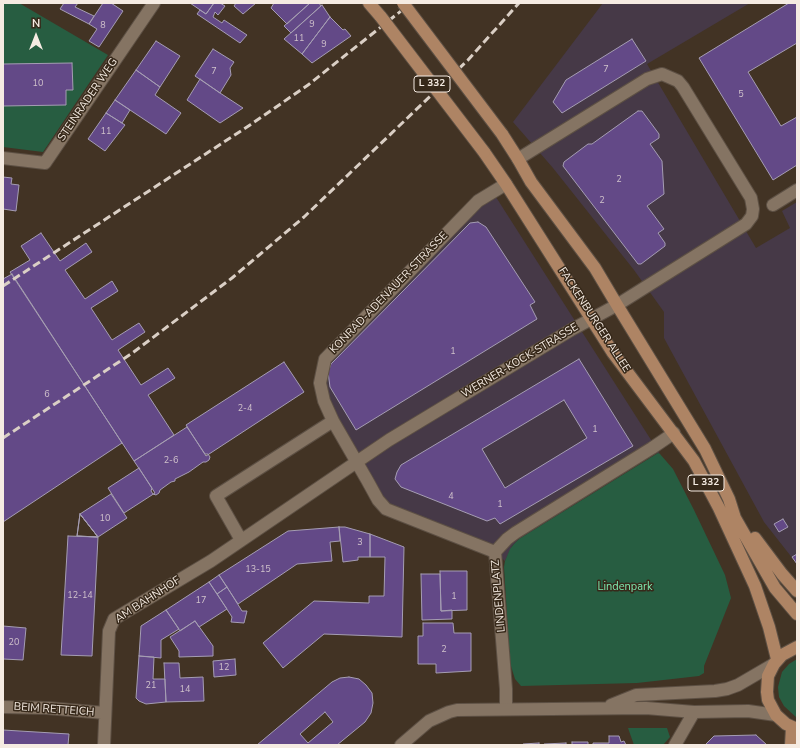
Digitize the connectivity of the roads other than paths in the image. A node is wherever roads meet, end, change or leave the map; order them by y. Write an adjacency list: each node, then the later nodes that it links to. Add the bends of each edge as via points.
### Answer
1 (154, 3): 4 (street, STEINRADER WEG, via 45,163)
2 (369, 3): 6 (main road, FACKENBURGER ALLEE / L 332, bridge)
3 (403, 3): 5 (main road, L 332, bridge)
4 (3, 158)
5 (518, 159): 9 (main road, L 332, via 531,182); 9 (street, WERNER-KOCK-STRASSE, via 647,79 662,74 670,76 683,86 751,198 752,216 746,224)
6 (506, 184): 10 (main road, FACKENBURGER ALLEE / L 332); 11 (street, KONRAD-ADENAUER-STRASSE, via 478,201 325,359 320,383 324,402)
7 (797, 190): 8 (street)
8 (773, 205)
9 (618, 305): 10 (street, WERNER-KOCK-STRASSE); 14 (main road, L 332, via 705,450)
10 (592, 319): 12 (main road, FACKENBURGER ALLEE / L 332, via 613,353); 13 (street, WERNER-KOCK-STRASSE)
11 (333, 421): 13 (street, KONRAD-ADENAUER-STRASSE); 15 (street, via 216,496)
12 (674, 433): 16 (street, LINDENPLATZ, via 515,533); 20 (main road, FACKENBURGER ALLEE / L 332, via 694,461 719,508 755,586)
13 (356, 462): 15 (street, AM BAHNHOF); 16 (street, KONRAD-ADENAUER-STRASSE, via 386,509)
14 (729, 499): 17 (main road, via 757,542); 18 (main road, L 332, via 735,518 775,588)
15 (241, 540): 25 (street, AM BAHNHOF, via 114,619 109,631)
16 (495, 552): 23 (street, LINDENPLATZ)
17 (797, 591)
18 (797, 614)
19 (797, 647): 20 (main road)
20 (776, 662): 22 (street, via 727,689 636,696); 26 (main road, via 768,676 767,692)
21 (3, 707): 25 (street, BEIM RETTEICH)
22 (604, 708): 23 (street); 24 (street)
23 (506, 709): 29 (street, via 449,712 429,721)
24 (694, 712): 26 (street, via 748,711); 30 (street)
25 (105, 713): 28 (street, AM BAHNHOF)
26 (776, 715): 27 (main road)
27 (794, 728): 31 (main road)
28 (104, 745)
29 (401, 745)
30 (675, 745)
31 (791, 745)

